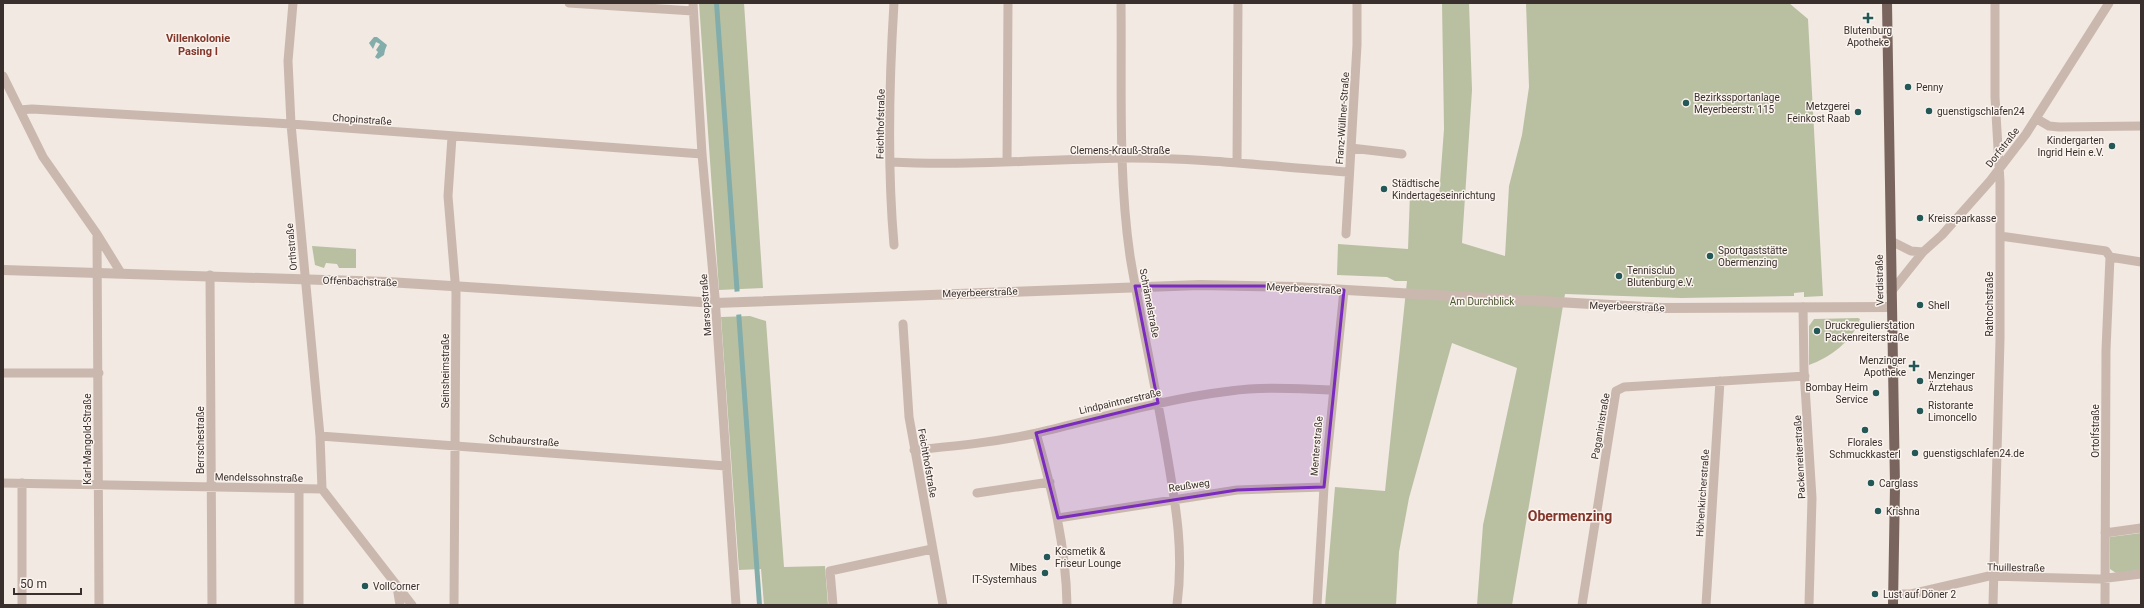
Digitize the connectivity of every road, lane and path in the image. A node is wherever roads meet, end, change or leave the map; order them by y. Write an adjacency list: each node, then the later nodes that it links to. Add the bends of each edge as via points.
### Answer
1 (293, 3): 15 (street, Orthstraße, via 288,60)
2 (569, 3): 11 (street)
3 (894, 3): 22 (street, Feichthofstraße)
4 (1008, 3): 23 (street)
5 (1121, 3): 21 (street, Schrämelstraße)
6 (1238, 3): 24 (street)
7 (1358, 3): 18 (street, Franz-Wüllner-Straße)
8 (1887, 3): 30 (main road, Verdistraße)
9 (1995, 3): 25 (street, Rathochstraße, via 1995,97)
10 (2109, 3): 14 (street, Dorfstraße)
11 (693, 7): 19 (street, Marsopstraße)
12 (3, 76): 13 (street)
13 (20, 110): 15 (street, Chopinstraße); 27 (street, via 43,157)
14 (2037, 119): 16 (street, via 2049,126 2059,127); 25 (street, Dorfstraße)
15 (291, 124): 17 (street, Chopinstraße); 39 (street, Orthstraße)
16 (2141, 126)
17 (452, 137): 19 (street, Chopinstraße); 40 (street, Seinsheimstraße, via 448,196)
18 (1351, 148): 20 (street); 26 (street, Franz-Wüllner-Straße)
19 (702, 154): 44 (street, Marsopstraße)
20 (1402, 154)
21 (1122, 159): 23 (street, Clemens-Krauß-Straße); 24 (street, Clemens-Krauß-Straße); 41 (street, Schrämelstraße, via 1124,208)
22 (890, 162): 23 (street, Clemens-Krauß-Straße); 31 (street, Feichthofstraße)
23 (1007, 162)
24 (1237, 163): 26 (street, Clemens-Krauß-Straße)
25 (2000, 167): 29 (street, Rathochstraße); 32 (street, Dorfstraße)
26 (1349, 172): 28 (street, Franz-Wüllner-Straße)
27 (97, 234): 36 (street, Karl-Mangold-Straße); 37 (street)
28 (1346, 234)
29 (2000, 236): 33 (street, via 2106,251); 74 (street, Rathochstraße)
30 (1891, 241): 32 (street, via 1911,251); 43 (main road, Verdistraße)
31 (894, 245)
32 (1923, 252): 43 (street, Dorfstraße)
33 (2110, 257): 34 (street); 71 (street, Ortolfstraße, via 2106,350)
34 (2141, 262)
35 (3, 270): 36 (street, Offenbachstraße)
36 (96, 273): 37 (street, Offenbachstraße); 48 (street, Karl-Mangold-Straße)
37 (121, 273): 38 (street, Offenbachstraße)
38 (210, 275): 39 (street, Offenbachstraße); 63 (street, Berrschestraße)
39 (306, 279): 40 (street, Offenbachstraße); 55 (street, Orthstraße)
40 (455, 285): 44 (street, Offenbachstraße); 56 (street, Seinsheimstraße)
41 (1135, 286): 42 (street, Meyerbeerstraße, via 1256,285); 44 (street, Meyerbeerstraße); 53 (street, Schrämelstraße)
42 (1344, 290): 45 (street, Meyerbeerstraße, via 1662,308); 52 (street, Menterstraße)
43 (1891, 292): 46 (main road, Verdistraße)
44 (716, 303): 58 (street, Marsopstraße)
45 (1803, 307): 46 (street, Meyerbeerstraße); 50 (street, Packenreiterstraße)
46 (1891, 307): 77 (main road, Verdistraße, via 1895,486)
47 (904, 324): 57 (street, Feichthofstraße, via 909,417)
48 (99, 373): 49 (street); 62 (street, Karl-Mangold-Straße)
49 (3, 374)
50 (1805, 376): 51 (street, Paganinistraße); 93 (street, Packenreiterstraße, via 1812,498)
51 (1720, 382): 91 (street, Paganinistraße, via 1624,387 1616,391); 92 (street, Höhenkircherstraße)
52 (1333, 390): 53 (street, Lindpaintnerstraße, via 1231,390); 64 (street, Menterstraße)
53 (1158, 403): 54 (street, Lindpaintnerstraße); 68 (street, Schrämelstraße)
54 (1036, 433): 57 (street, Lindpaintnerstraße, via 994,441); 59 (street)
55 (320, 436): 56 (street, Schubaurstraße); 66 (street, Orthstraße)
56 (456, 446): 58 (street, Schubaurstraße); 84 (street, Seinsheimstraße)
57 (914, 450): 72 (street, Feichthofstraße)
58 (726, 466): 85 (street, Marsopstraße)
59 (1050, 482): 67 (street); 69 (street)
60 (3, 483): 61 (street, Mendelssohnstraße)
61 (22, 483): 62 (street, Mendelssohnstraße); 78 (street)
62 (98, 485): 63 (street, Mendelssohnstraße); 79 (street, Karl-Mangold-Straße)
63 (211, 487): 65 (street, Mendelssohnstraße); 80 (street, Berrschestraße)
64 (1324, 487): 68 (street, Reußweg, via 1237,490); 90 (street, Menterstraße)
65 (299, 488): 66 (street, Mendelssohnstraße); 81 (street)
66 (322, 488): 76 (street)
67 (977, 493)
68 (1175, 498): 69 (street, Reußweg); 89 (street, Schrämelstraße, via 1180,537)
69 (1058, 518): 88 (street, via 1066,571)
70 (2141, 528): 71 (street)
71 (2105, 533): 75 (street, Ortolfstraße)
72 (932, 549): 86 (street, via 830,571); 87 (street, Feichthofstraße)
73 (2141, 574): 75 (street, Thuillestraße)
74 (1994, 576): 75 (street, Thuillestraße, via 2032,579); 77 (street, Thuillestraße, via 1911,594); 95 (street, Rathochstraße)
75 (2105, 577): 96 (street, Ortolfstraße)
76 (397, 586): 82 (street); 83 (street)
77 (1893, 594): 94 (main road, Verdistraße)
78 (22, 605)
79 (99, 605)
80 (212, 605)
81 (299, 605)
82 (400, 605)
83 (412, 605)
84 (454, 605)
85 (736, 605)
86 (833, 605)
87 (943, 605)
88 (1067, 605)
89 (1177, 605)
90 (1317, 605)
91 (1582, 605)
92 (1706, 605)
93 (1809, 605)
94 (1893, 605)
95 (1993, 605)
96 (2105, 605)

